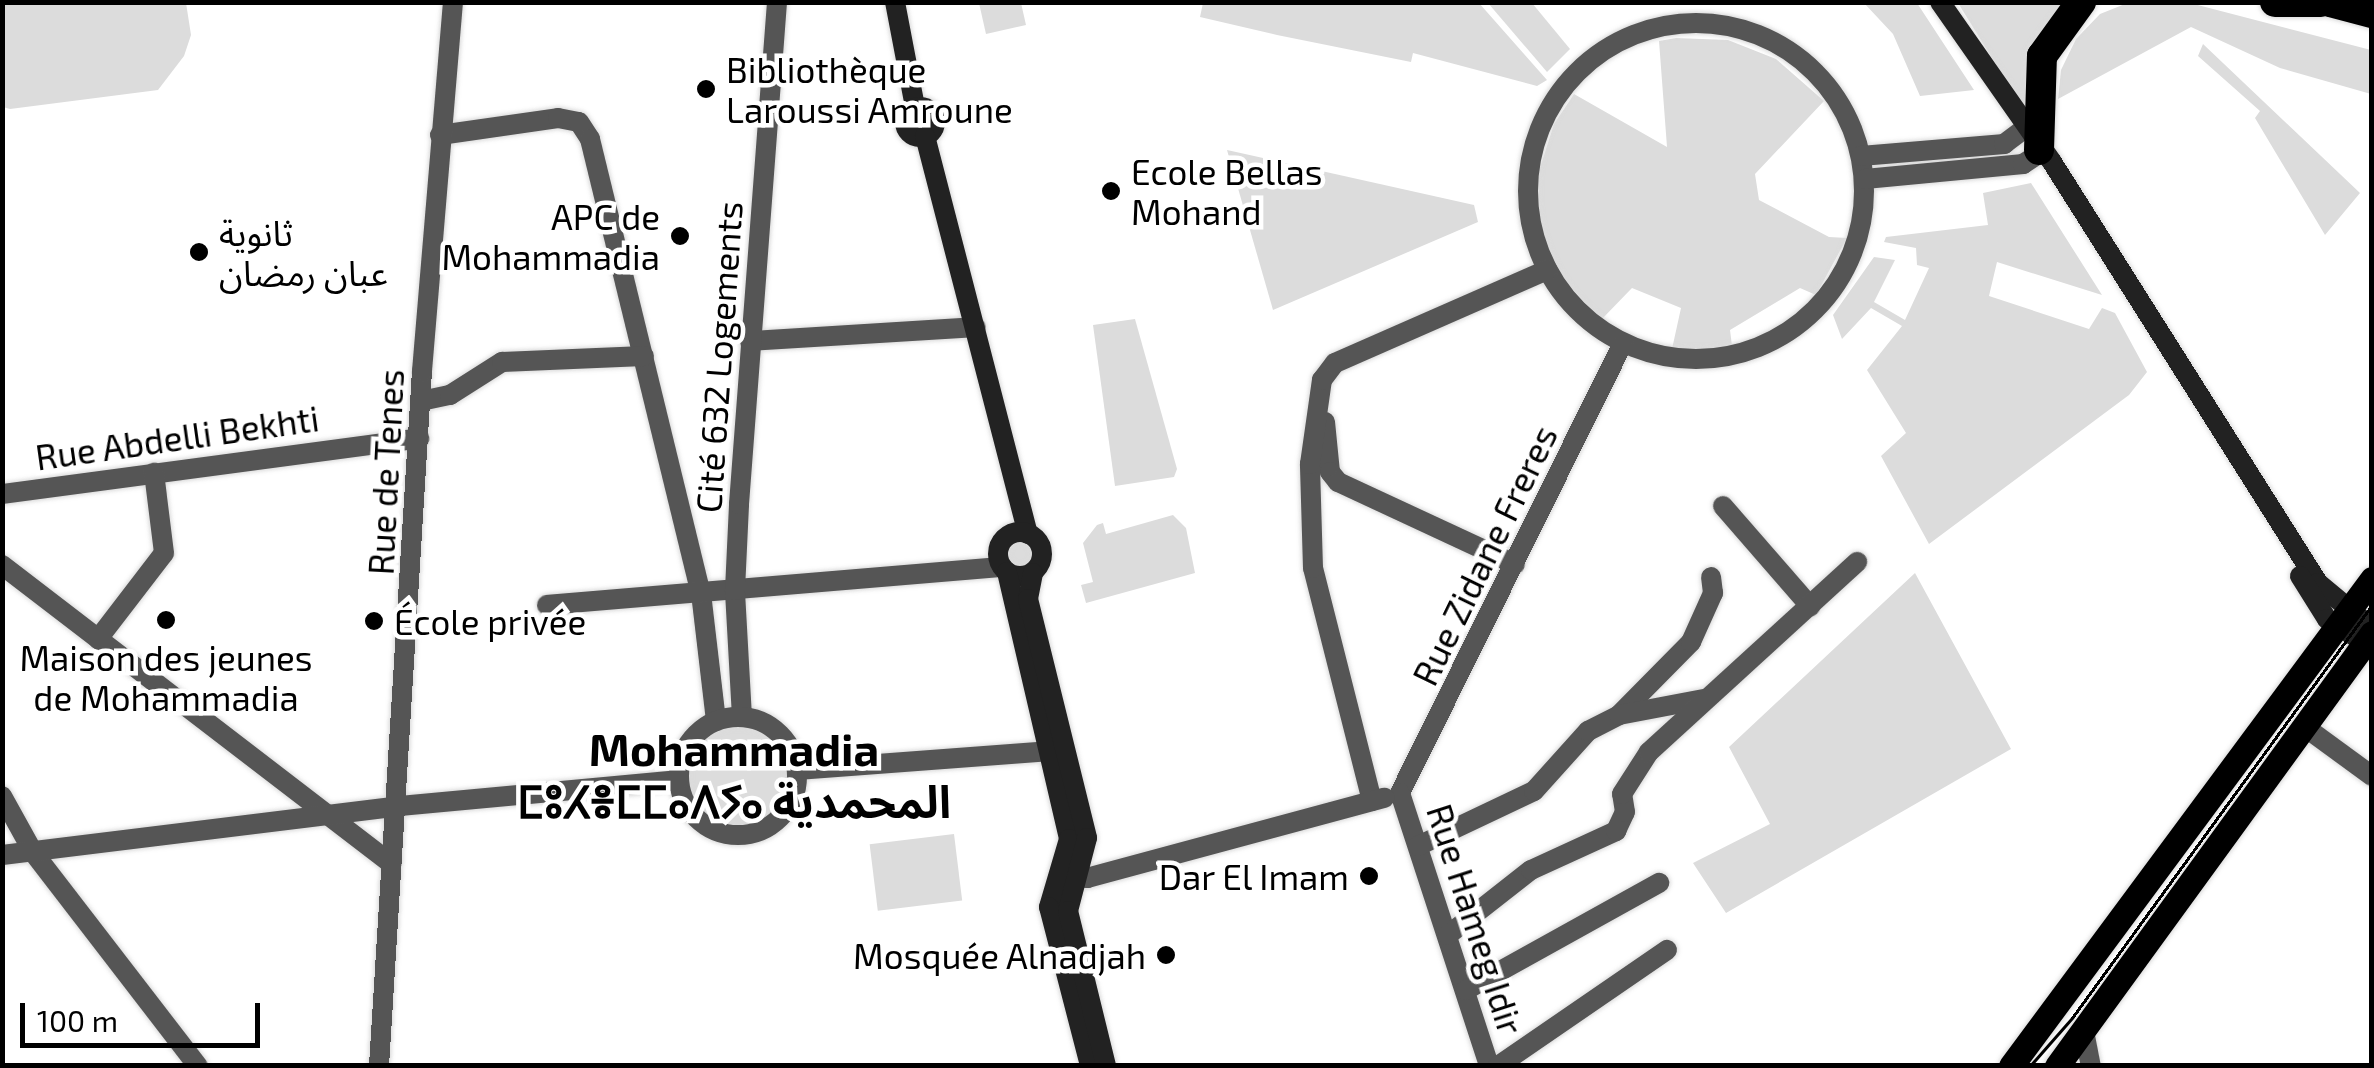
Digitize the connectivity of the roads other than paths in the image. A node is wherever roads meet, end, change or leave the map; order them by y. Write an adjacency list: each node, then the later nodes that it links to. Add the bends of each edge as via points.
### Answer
1 (453, 2): 10 (street, Rue de Tenes)
2 (777, 2): 16 (street, Cité 632 Logements)
3 (895, 2): 15 (street, via 915,107 906,126 925,136)
4 (1940, 2): 11 (street)
5 (2080, 2): 11 (highway, via 2042,56)
6 (2275, 2): 7 (highway)
7 (2321, 2)
8 (2330, 2): 9 (highway)
9 (2372, 14)
10 (440, 135): 18 (street, via 558,118 579,122 595,157); 20 (street, Rue de Tenes)
11 (2034, 144): 12 (street); 13 (street, via 2023,164); 37 (street)
12 (1861, 156): 13 (street); 14 (street, via 1840,102 1787,49 1711,24 1632,36 1597,56 1545,117 1528,194)
13 (1864, 179): 17 (street, via 1859,236 1841,278 1780,337 1702,360)
14 (1547, 270): 17 (street, via 1592,324); 19 (street, via 1336,363)
15 (976, 327): 16 (street); 25 (street)
16 (750, 341): 33 (street, Cité 632 Logements)
17 (1623, 343): 27 (street, Rue Zidane Freres)
18 (644, 356): 20 (street, via 502,362 450,395); 34 (street)
19 (1322, 380): 27 (street, via 1327,458 1338,482); 51 (street, via 1310,464 1313,568)
20 (421, 401): 21 (street, Rue de Tenes)
21 (420, 438): 22 (street, Rue Abdelli Bekhti); 52 (street, Rue de Tenes)
22 (154, 473): 23 (street, Rue Abdelli Bekhti); 39 (street, via 164,553)
23 (2, 494)
24 (1723, 506): 36 (street)
25 (1028, 534): 29 (street, via 1003,540); 30 (street, via 1042,549)
26 (1857, 562): 36 (street)
27 (1515, 564): 49 (street, Rue Zidane Freres)
28 (2, 566): 39 (street)
29 (1004, 570): 30 (street); 33 (street); 45 (street)
30 (1032, 573): 45 (street, via 1028,600)
31 (1711, 577): 41 (street, via 1713,592 1691,642)
32 (2372, 579): 37 (main road)
33 (735, 590): 34 (street); 42 (street, Cité 632 Logements)
34 (701, 593): 35 (street); 43 (street)
35 (547, 605)
36 (1810, 606): 40 (street)
37 (2343, 618): 38 (street); 71 (main road)
38 (2369, 634): 44 (main road)
39 (98, 639): 53 (street)
40 (1704, 699): 41 (street); 60 (street, via 1631,775 1616,830 1532,870)
41 (1619, 715): 54 (street, via 1568,747 1534,791)
42 (742, 717): 43 (street); 46 (street, via 773,728)
43 (716, 721): 48 (street, via 686,747)
44 (2305, 727): 47 (street); 63 (main road)
45 (1057, 750): 46 (street); 58 (street)
46 (797, 770): 48 (street, via 796,789 776,820 742,835 724,833 692,814)
47 (2372, 776)
48 (678, 780): 52 (street)
49 (1400, 793): 51 (street); 54 (street, Rue Hameg Idir)
50 (2, 796): 55 (street)
51 (1372, 801): 58 (street)
52 (398, 806): 53 (street); 57 (street, Rue de Tenes)
53 (332, 816): 55 (street); 57 (street)
54 (1418, 846): 60 (street, Rue Hameg Idir)
55 (34, 852): 56 (street); 65 (street)
56 (2, 855)
57 (392, 864): 66 (street, Rue de Tenes)
58 (1069, 875): 67 (street, via 1050,917); 68 (street, via 1070,928)
59 (1659, 883): 62 (street)
60 (1448, 935): 62 (street, Rue Hameg Idir)
61 (1667, 950): 70 (street)
62 (1466, 990): 69 (street, Rue Hameg Idir)
63 (2084, 1030): 64 (main road); 73 (street)
64 (2057, 1065): 72 (main road)
65 (198, 1066)
66 (379, 1066)
67 (1090, 1066)
68 (1106, 1066)
69 (1489, 1066)
70 (1498, 1066)
71 (2011, 1066)
72 (2080, 1066)
73 (2091, 1066)

